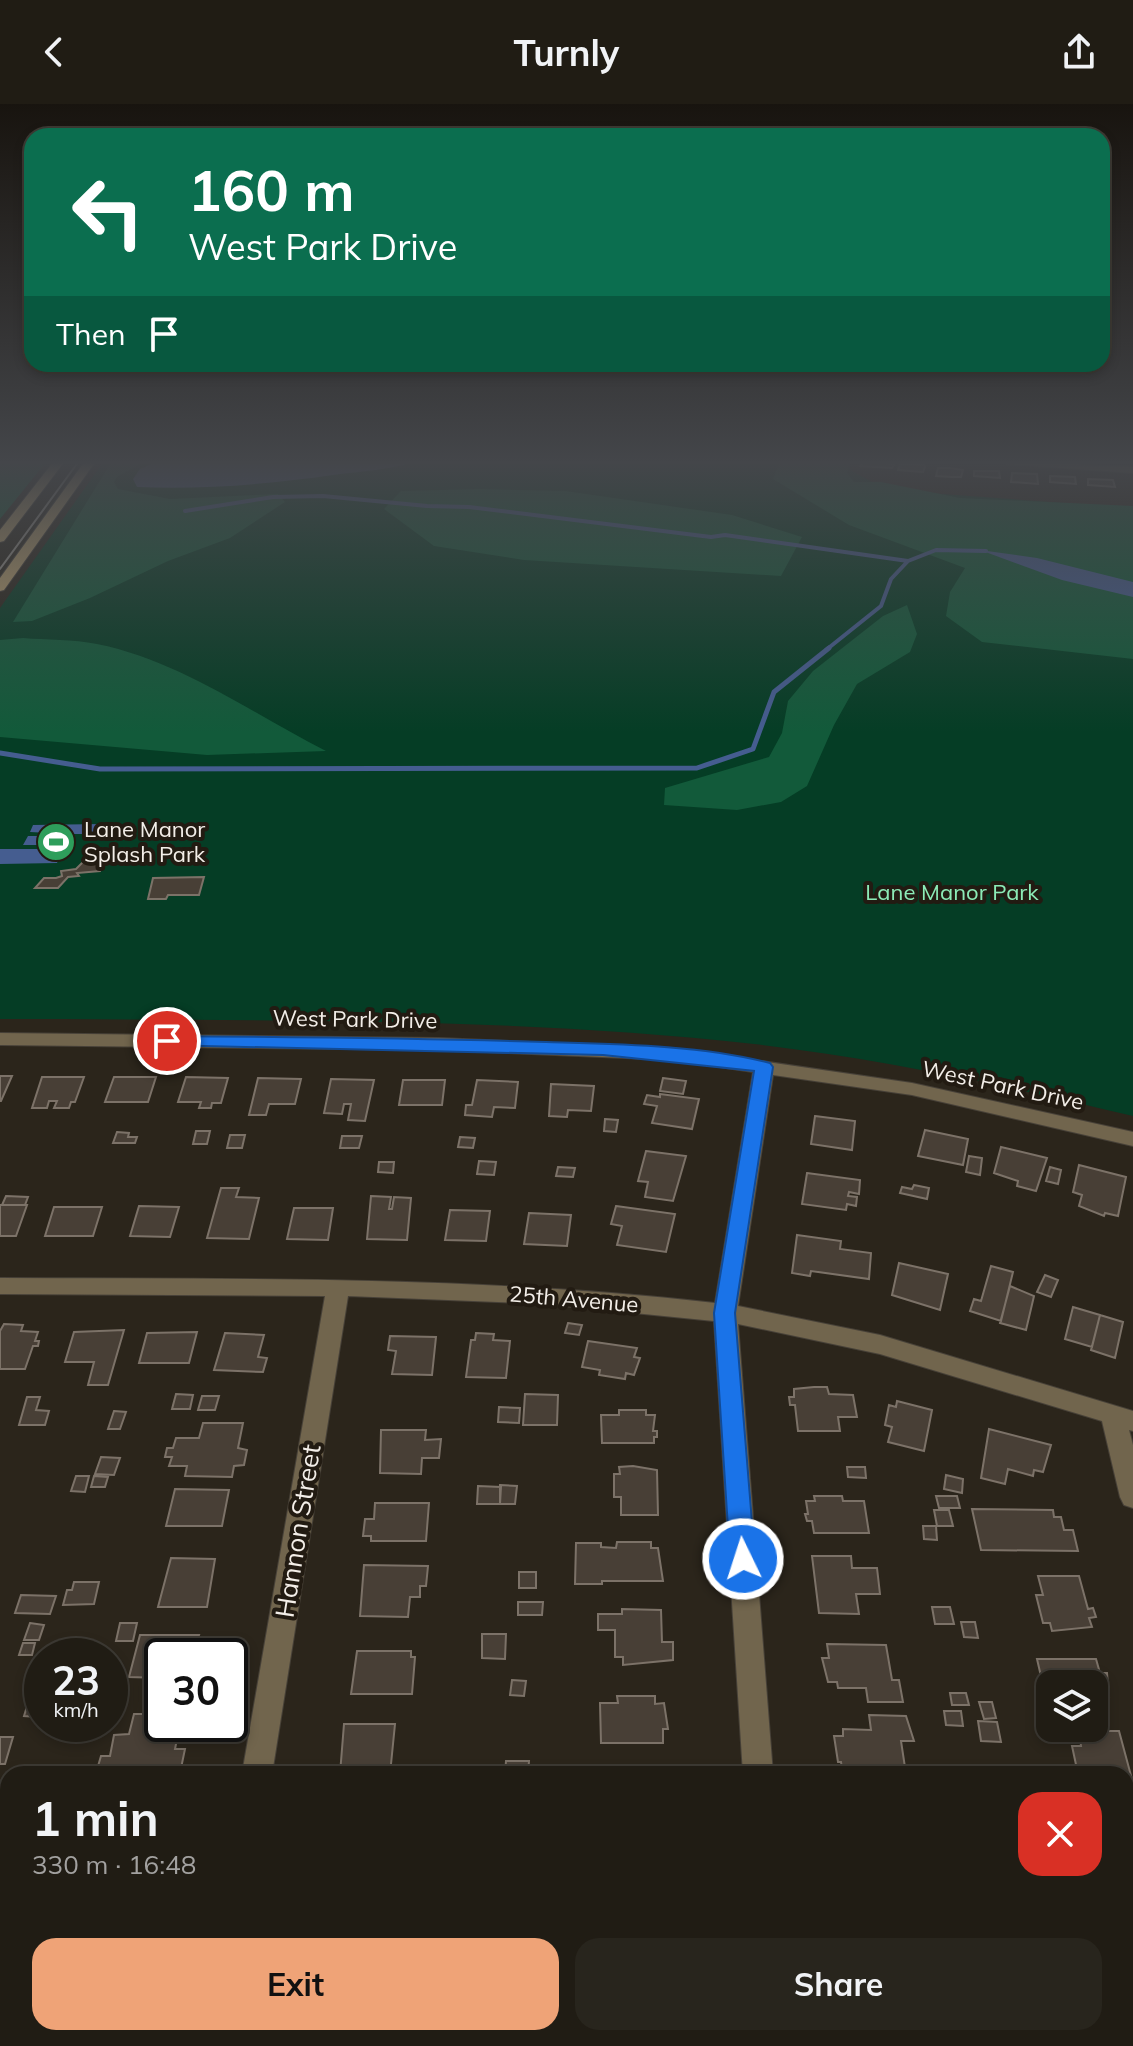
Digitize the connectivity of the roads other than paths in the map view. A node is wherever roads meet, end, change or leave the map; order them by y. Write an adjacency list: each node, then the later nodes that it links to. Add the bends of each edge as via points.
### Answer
1 (26, 552): 2 (main road)
2 (0, 587)
3 (0, 1039): 4 (street, West Park Drive, via 603,1049)
4 (764, 1067): 5 (street, West Park Drive, via 912,1089); 8 (street)
5 (1133, 1139)
6 (0, 1286): 7 (street, 25th Avenue)
7 (338, 1288): 8 (street, 25th Avenue, via 459,1290); 11 (street, Hannon Street)
8 (725, 1313): 9 (street, 25th Avenue, via 942,1363); 12 (street)
9 (1123, 1418): 10 (street)
10 (1133, 1497)
11 (258, 1766)
12 (757, 1766)

